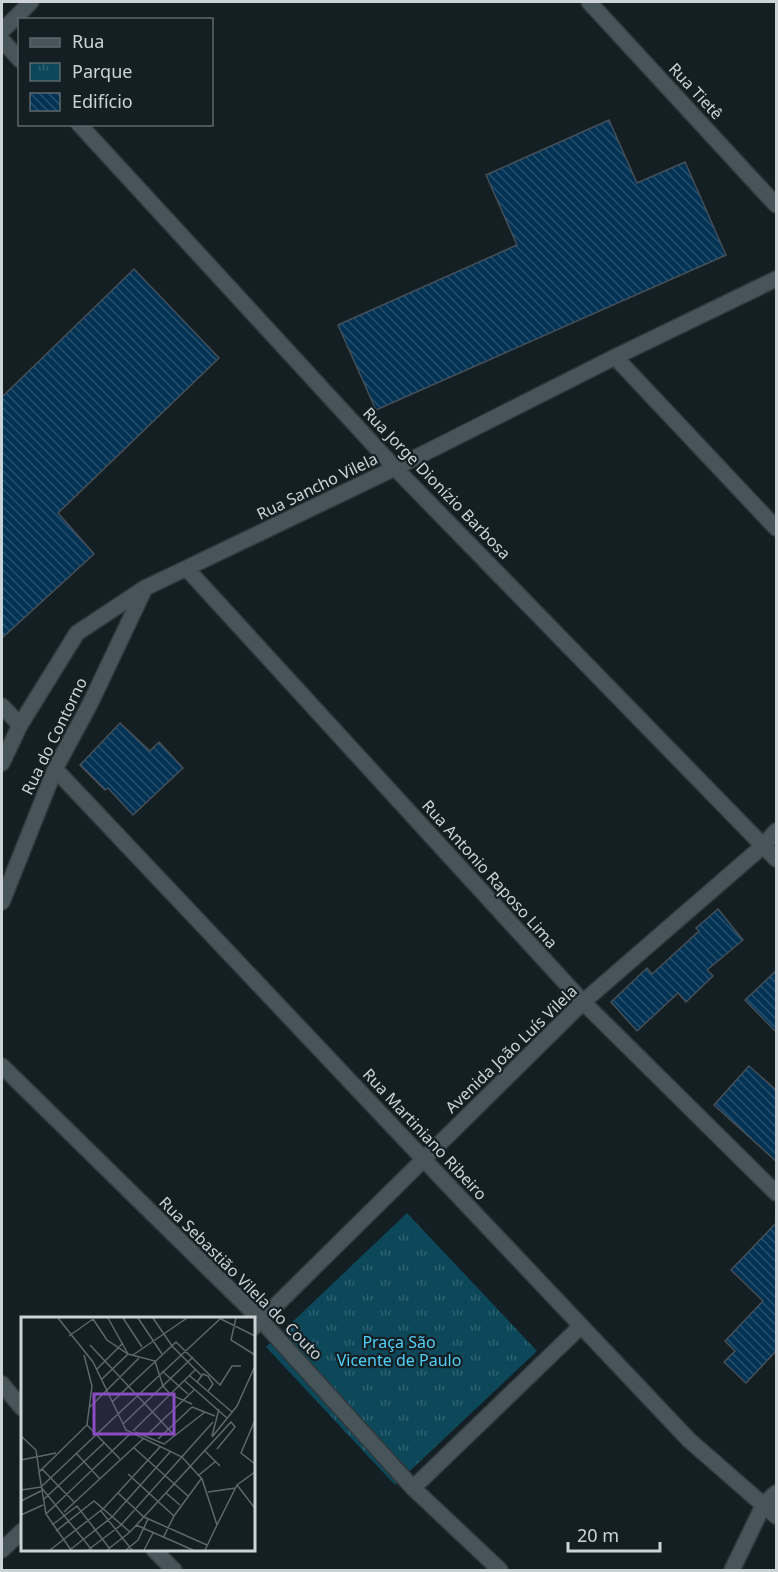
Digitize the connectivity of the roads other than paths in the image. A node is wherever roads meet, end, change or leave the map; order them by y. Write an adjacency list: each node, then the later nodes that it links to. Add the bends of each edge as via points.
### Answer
1 (32, 2): 3 (street)
2 (589, 2): 7 (street, Rua Tietê)
3 (2, 30)
4 (2, 40): 5 (street)
5 (18, 58)
6 (81, 126): 10 (street, Rua Jorge Dionízio Barbosa)
7 (777, 205)
8 (777, 279): 9 (street, Rua Sancho Vilela)
9 (615, 357): 10 (street, Rua Sancho Vilela); 11 (street)
10 (395, 468): 12 (street, Rua Sancho Vilela); 19 (street, Rua Jorge Dionízio Barbosa)
11 (777, 528)
12 (187, 569): 13 (street, Rua Sancho Vilela); 22 (street, Rua Antonio Raposo Lima)
13 (145, 588): 15 (street, Rua Sancho Vilela, via 76,633); 17 (street, Rua do Contorno)
14 (2, 706): 15 (street)
15 (20, 725): 16 (street, Rua Sancho Vilela)
16 (2, 763)
17 (55, 769): 21 (street, Rua do Contorno); 24 (street, Rua Martiniano Ribeiro)
18 (777, 831): 19 (street, Avenida João Luís Vilela)
19 (764, 845): 20 (street, Rua Jorge Dionízio Barbosa); 22 (street, Avenida João Luís Vilela)
20 (777, 859)
21 (2, 902)
22 (583, 1002): 24 (street, Avenida João Luís Vilela); 25 (street, Rua Antonio Raposo Lima)
23 (2, 1066): 26 (street, Rua Sebastião Vilela do Couto)
24 (424, 1159): 27 (street, Avenida João Luís Vilela); 28 (street, Rua Martiniano Ribeiro)
25 (777, 1193)
26 (251, 1317)
27 (257, 1323): 31 (street, Rua Sebastião Vilela do Couto)
28 (580, 1327): 31 (street); 33 (street, Rua Martiniano Ribeiro, via 688,1440)
29 (2, 1384): 30 (street)
30 (21, 1407)
31 (412, 1488): 39 (street, Rua Sebastião Vilela do Couto)
32 (777, 1493): 33 (street)
33 (764, 1504): 34 (street, Rua Martiniano Ribeiro); 40 (street)
34 (777, 1516)
35 (21, 1532): 36 (street)
36 (2, 1550)
37 (154, 1551): 38 (street)
38 (174, 1570)
39 (500, 1570)
40 (732, 1570)

